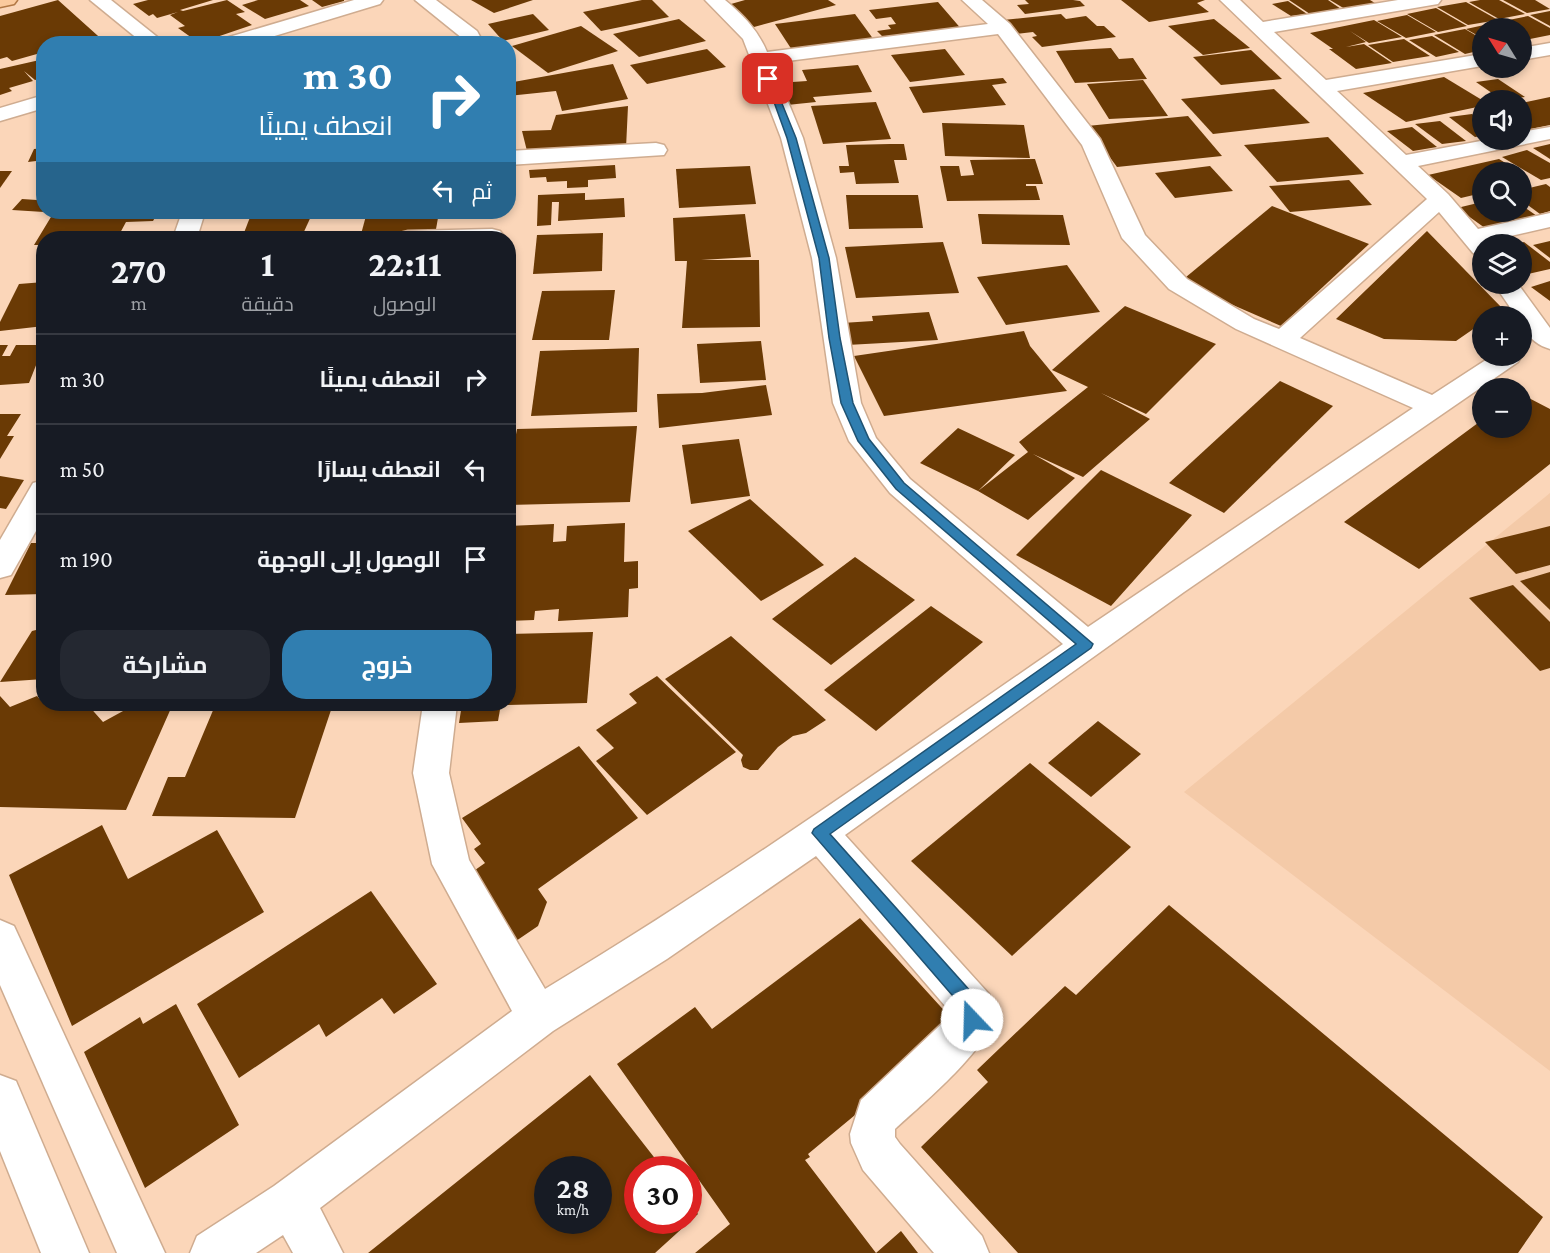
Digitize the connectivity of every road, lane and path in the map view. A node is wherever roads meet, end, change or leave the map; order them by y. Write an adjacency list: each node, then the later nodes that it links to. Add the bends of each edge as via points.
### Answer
1 (8, 0): 9 (main road)
2 (99, 0): 12 (street)
3 (374, 0): 13 (street)
4 (424, 0): 14 (street)
5 (714, 0): 17 (street, via 752,38)
6 (971, 0): 10 (street)
7 (1229, 0): 11 (street)
8 (1432, 0): 11 (street)
9 (0, 2)
10 (1003, 28): 17 (street); 34 (street, via 1092,144 1134,238 1178,284 1245,324)
11 (1261, 28): 19 (street)
12 (146, 36)
13 (253, 36)
14 (471, 36)
15 (1550, 49): 16 (street)
16 (1532, 52)
17 (760, 59): 39 (street, via 792,138 822,248 847,403 864,441 900,486)
18 (1472, 62): 19 (street)
19 (1323, 87): 27 (street)
20 (36, 104): 21 (street)
21 (0, 115)
22 (1550, 133): 23 (street)
23 (1532, 136)
24 (1472, 149): 27 (street)
25 (657, 150): 26 (street)
26 (516, 158)
27 (1400, 163): 28 (street)
28 (1440, 199): 31 (street); 34 (street)
29 (1550, 220): 30 (street)
30 (1506, 234)
31 (1472, 236)
32 (1512, 294): 33 (street)
33 (1540, 338)
34 (1283, 340): 36 (street)
35 (1494, 366): 36 (street)
36 (1435, 407): 39 (street)
37 (36, 504): 38 (street)
38 (0, 567)
39 (1086, 644): 41 (street)
40 (439, 711): 43 (street, via 431,773 451,864)
41 (819, 833): 43 (street, via 653,946); 50 (street, via 974,1008 965,1032 877,1116 871,1132 874,1147 884,1160)
42 (0, 939): 47 (street)
43 (538, 1017): 45 (street)
44 (0, 1097): 46 (street)
45 (290, 1202): 48 (street); 49 (street)
46 (65, 1253)
47 (141, 1253)
48 (214, 1253)
49 (319, 1253)
50 (965, 1253)

